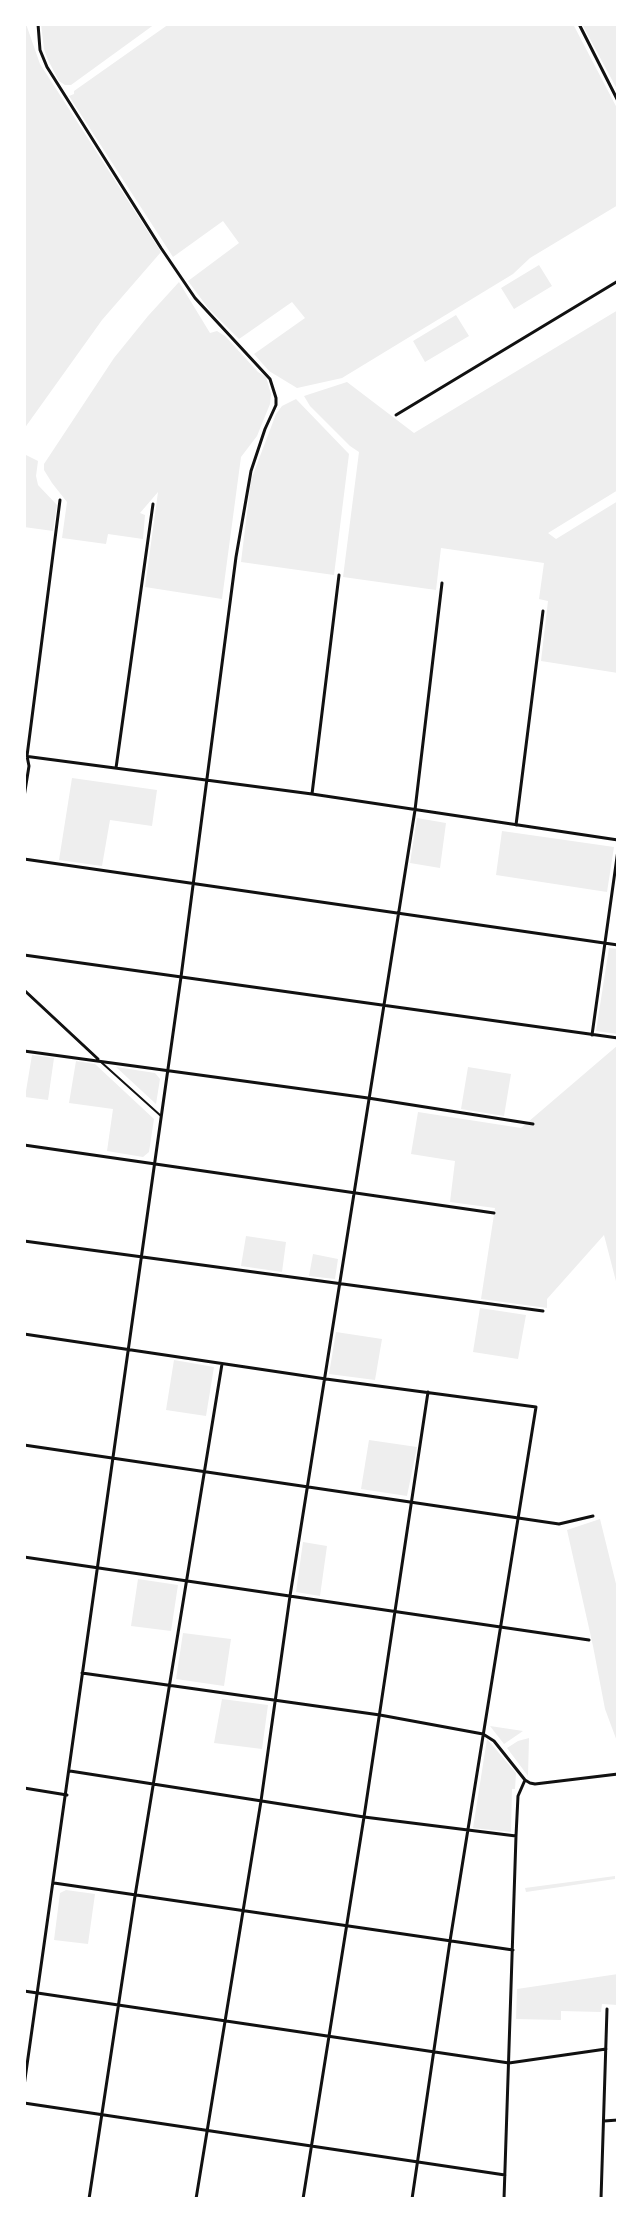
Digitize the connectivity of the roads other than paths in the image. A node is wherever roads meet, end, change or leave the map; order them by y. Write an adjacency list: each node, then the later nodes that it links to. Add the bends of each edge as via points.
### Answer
1 (38, 24): 13 (street, via 40,50 47,67 161,248 195,298 270,379 276,398 250,471 243,510)
2 (579, 24): 3 (street)
3 (618, 101)
4 (618, 281): 5 (street)
5 (396, 415)
6 (60, 500): 11 (street)
7 (153, 504): 12 (street)
8 (339, 575): 14 (street)
9 (442, 583): 16 (street)
10 (543, 611): 17 (street)
11 (26, 756): 12 (street); 15 (street, via 29,766)
12 (116, 768): 13 (street)
13 (208, 781): 14 (street); 21 (street)
14 (312, 794): 16 (street)
15 (24, 797)
16 (415, 810): 17 (street); 22 (street)
17 (516, 825): 18 (street)
18 (618, 840)
19 (618, 850): 23 (street)
20 (24, 859): 21 (street)
21 (194, 885): 22 (street); 26 (street)
22 (398, 913): 23 (street); 28 (street)
23 (605, 943): 24 (street); 29 (street)
24 (618, 945)
25 (24, 955): 26 (street)
26 (181, 977): 28 (street); 33 (street)
27 (24, 990): 32 (street)
28 (383, 1005): 29 (street); 34 (street)
29 (592, 1035): 30 (street)
30 (618, 1038)
31 (24, 1050): 32 (street)
32 (99, 1061): 33 (street); 35 (street)
33 (168, 1070): 34 (street); 35 (street)
34 (368, 1098): 36 (street); 39 (street)
35 (161, 1116): 38 (street)
36 (533, 1124)
37 (24, 1144): 38 (street)
38 (154, 1163): 39 (street); 42 (street)
39 (353, 1193): 40 (street); 43 (street)
40 (494, 1213)
41 (24, 1240): 42 (street)
42 (142, 1256): 43 (street); 46 (street)
43 (340, 1285): 44 (street); 48 (street)
44 (543, 1311)
45 (24, 1334): 46 (street)
46 (128, 1349): 47 (street); 51 (street)
47 (222, 1364): 48 (street); 52 (street)
48 (326, 1379): 49 (street); 53 (street)
49 (428, 1392): 54 (street); 56 (street, via 536,1407)
50 (24, 1445): 51 (street)
51 (112, 1458): 52 (street); 58 (street)
52 (204, 1471): 53 (street); 59 (street)
53 (308, 1486): 54 (street); 60 (street)
54 (412, 1502): 56 (street); 61 (street)
55 (593, 1516): 56 (street, via 559,1524)
56 (518, 1518): 62 (street)
57 (24, 1557): 58 (street)
58 (96, 1568): 59 (street); 64 (street)
59 (186, 1580): 60 (street); 65 (street)
60 (290, 1596): 61 (street); 66 (street)
61 (396, 1611): 62 (street); 67 (street)
62 (502, 1628): 63 (street); 68 (street)
63 (589, 1640)
64 (82, 1673): 65 (street); 69 (street)
65 (170, 1686): 66 (street); 72 (street)
66 (274, 1701): 67 (street); 75 (street)
67 (380, 1715): 68 (street); 76 (street)
68 (483, 1734): 71 (street, via 494,1741); 77 (street)
69 (70, 1771): 72 (street); 74 (street)
70 (618, 1774): 71 (street, via 535,1784)
71 (525, 1780): 78 (street, via 518,1796)
72 (154, 1784): 75 (street); 80 (street)
73 (24, 1788): 74 (street)
74 (67, 1795): 79 (street)
75 (261, 1800): 76 (street); 81 (street)
76 (364, 1817): 77 (street); 82 (street)
77 (468, 1831): 78 (street); 83 (street)
78 (516, 1836): 84 (street)
79 (54, 1883): 80 (street); 86 (street)
80 (135, 1896): 81 (street); 87 (street)
81 (242, 1911): 82 (street); 89 (street)
82 (347, 1926): 83 (street); 90 (street)
83 (450, 1941): 84 (street); 92 (street)
84 (513, 1950): 93 (street)
85 (24, 1991): 86 (street)
86 (38, 1993): 87 (street); 94 (street)
87 (120, 2004): 89 (street); 96 (street)
88 (607, 2009): 91 (street)
89 (224, 2020): 90 (street); 99 (street)
90 (329, 2035): 92 (street); 100 (street)
91 (606, 2049): 93 (street); 98 (street)
92 (434, 2051): 93 (street); 101 (street)
93 (509, 2063): 102 (street)
94 (24, 2086)
95 (24, 2103): 96 (street)
96 (103, 2115): 99 (street); 103 (street)
97 (618, 2120): 98 (street)
98 (604, 2121): 108 (street)
99 (206, 2131): 100 (street); 104 (street)
100 (311, 2147): 101 (street); 105 (street)
101 (417, 2162): 102 (street); 106 (street)
102 (505, 2175): 107 (street)
103 (89, 2199)
104 (196, 2199)
105 (303, 2199)
106 (412, 2199)
107 (504, 2199)
108 (600, 2199)

